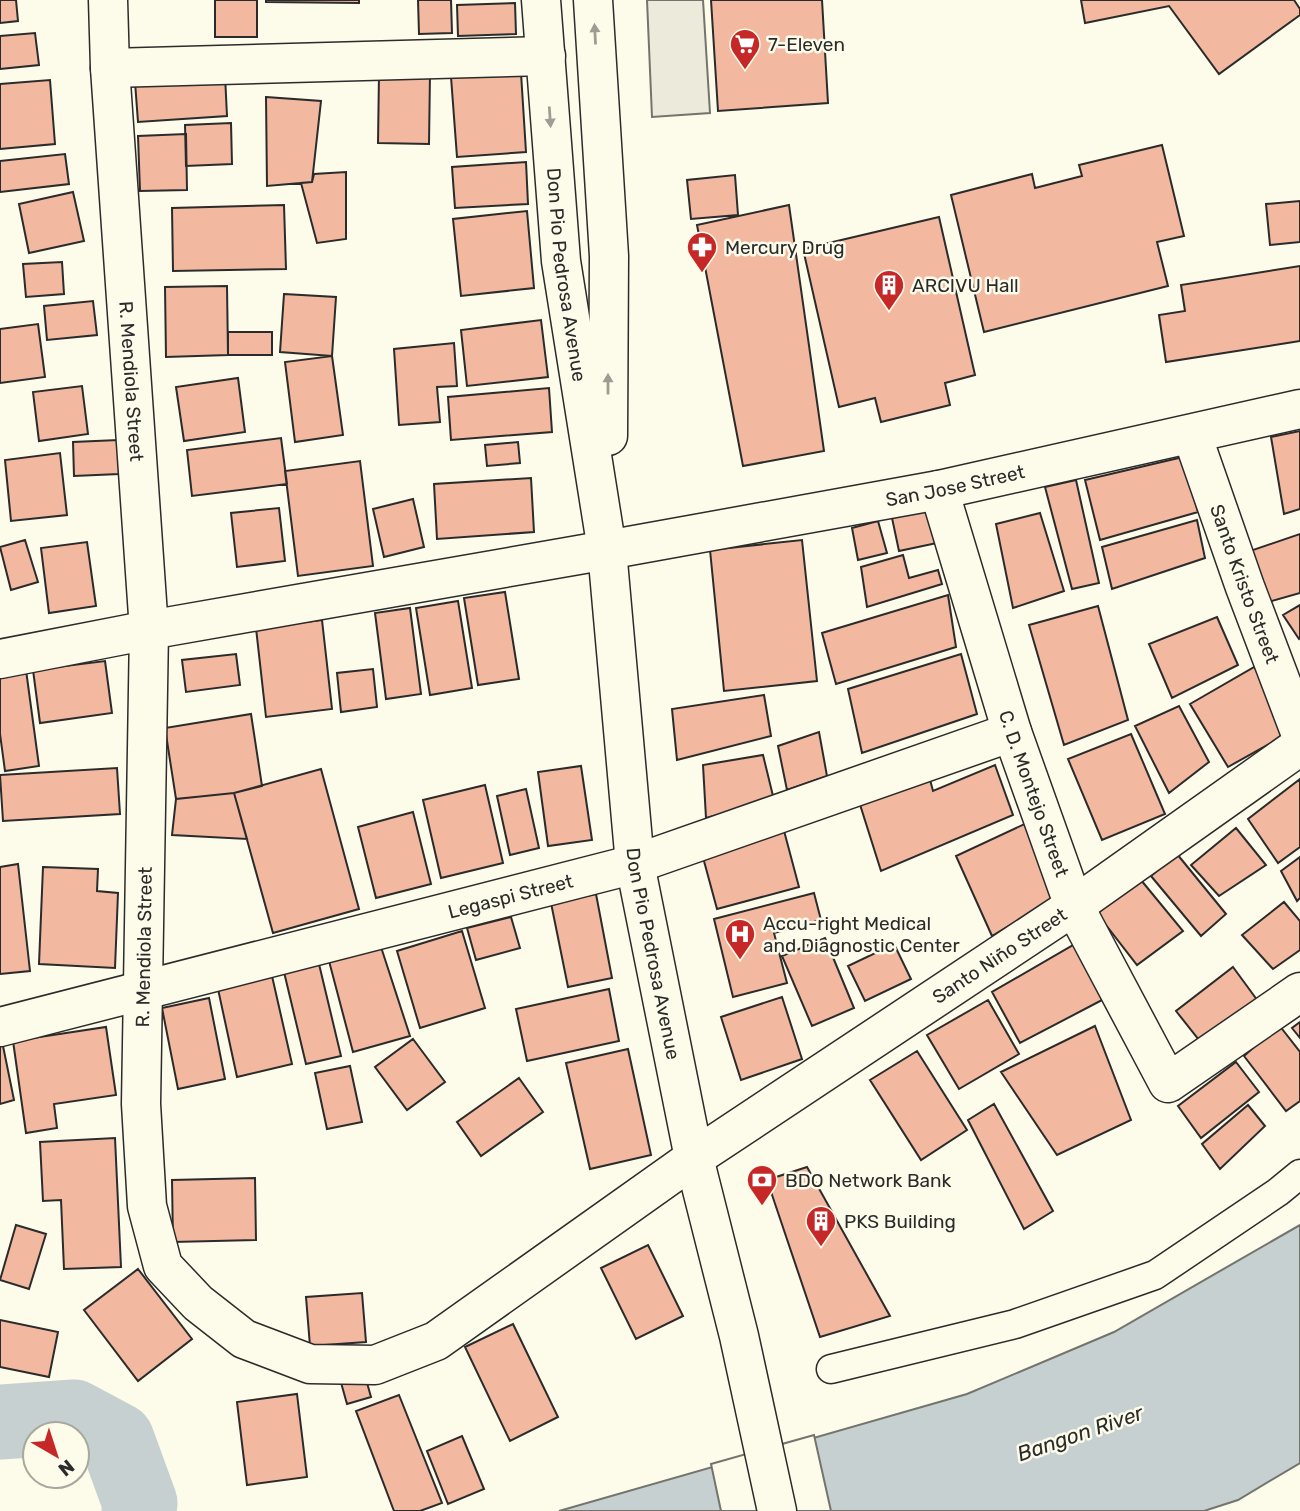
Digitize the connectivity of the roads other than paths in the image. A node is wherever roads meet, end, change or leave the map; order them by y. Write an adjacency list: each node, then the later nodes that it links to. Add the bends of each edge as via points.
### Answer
1 (108, 0): 5 (main road, R. Mendiola Street)
2 (541, 0): 4 (main road, Don Pio Pedrosa Avenue)
3 (593, 0): 9 (main road, Don Pio Pedrosa Avenue, one-way to 3, via 609,256)
4 (546, 56): 5 (main road); 9 (main road, Don Pio Pedrosa Avenue, one-way to 9, via 561,261)
5 (110, 68): 10 (main road, R. Mendiola Street)
6 (1300, 409): 7 (main road, San Jose Street)
7 (1192, 435): 8 (main road, San Jose Street); 13 (main road, Santo Kristo Street)
8 (939, 491): 9 (main road, San Jose Street); 12 (main road, C. D. Montejo Street)
9 (607, 550): 10 (main road, San Jose Street); 15 (main road, Don Pio Pedrosa Avenue)
10 (149, 630): 11 (main road, San Jose Street); 17 (main road, R. Mendiola Street)
11 (0, 659)
12 (1012, 732): 15 (main road, Legaspi Street); 16 (main road, C. D. Montejo Street)
13 (1300, 732)
14 (1300, 746): 16 (main road, Santo Niño Street)
15 (635, 864): 17 (main road, Legaspi Street); 20 (main road, Don Pio Pedrosa Avenue)
16 (1074, 906): 18 (main road, C. D. Montejo Street, via 1168,1083); 20 (main road, Santo Niño Street)
17 (144, 991): 19 (main road, Legaspi Street); 20 (main road, R. Mendiola Street, via 141,1104 147,1206 163,1266 198,1303 244,1339 310,1364 375,1365 436,1341)
18 (1300, 992)
19 (0, 1027)
20 (694, 1158): 23 (main road, Don Pio Pedrosa Avenue)
21 (1300, 1174): 22 (street, via 1155,1275 1015,1324)
22 (831, 1370)
23 (777, 1511)

